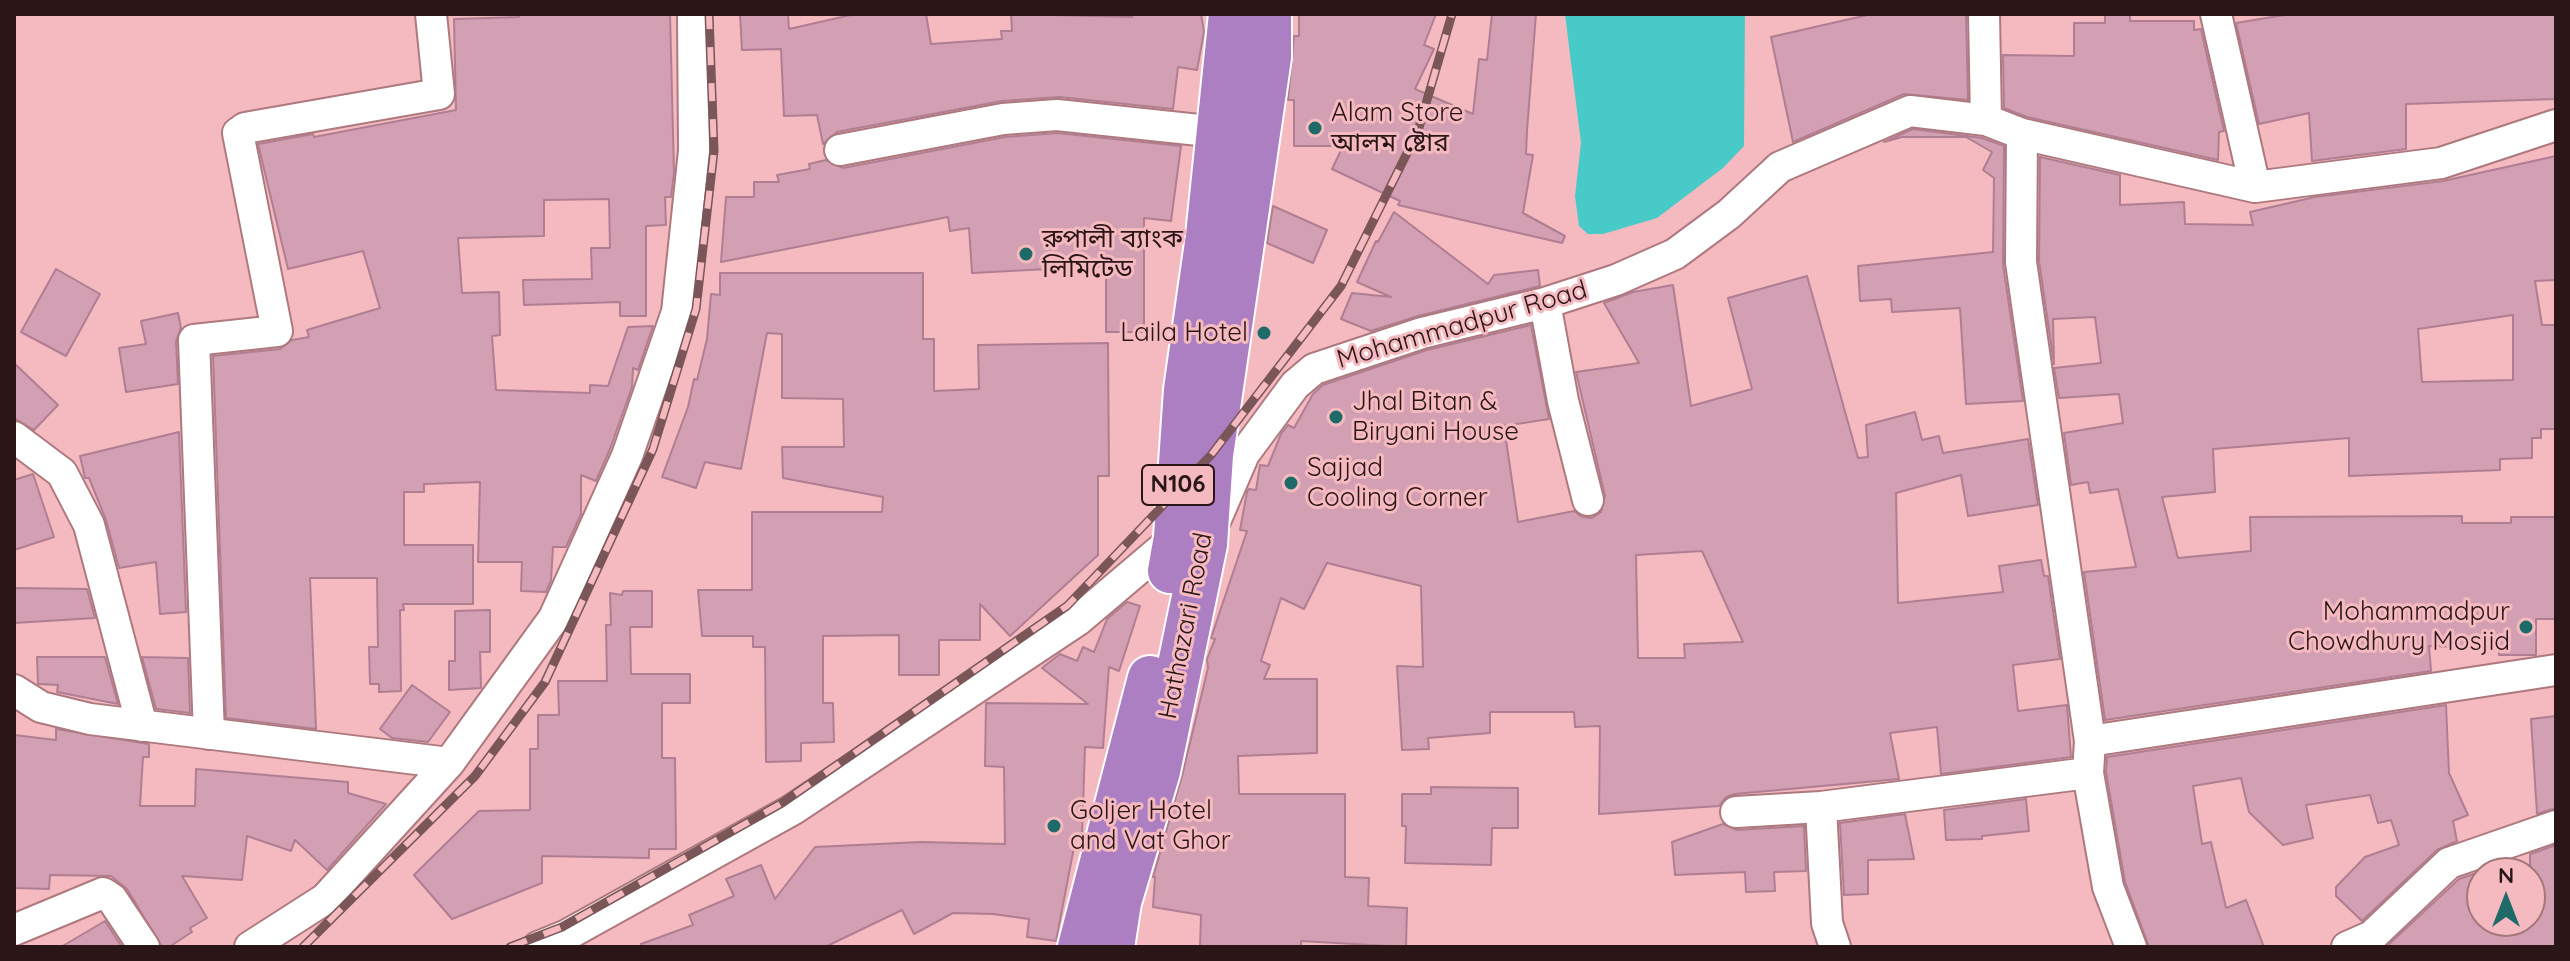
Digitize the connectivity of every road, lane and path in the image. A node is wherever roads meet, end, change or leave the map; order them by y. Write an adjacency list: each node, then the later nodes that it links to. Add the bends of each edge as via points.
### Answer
1 (431, 14): 20 (street, via 439,94 238,133 277,331 194,340)
2 (693, 14): 22 (street, via 694,151 677,312 627,456 554,618)
3 (1231, 14): 9 (highway, Hathazari Road / N106)
4 (1269, 14): 16 (highway, Hathazari Road / N106, via 1269,57 1211,455)
5 (1984, 14): 7 (street)
6 (2216, 14): 12 (street)
7 (1986, 120): 10 (street, Mohammadpur Road); 13 (street, Mohammadpur Road, via 1910,111 1780,167 1675,254)
8 (2556, 125): 12 (street, via 2441,163)
9 (1218, 132): 11 (street, via 1057,115 1003,119); 16 (highway, Hathazari Road / N106, via 1186,390)
10 (2022, 134): 12 (street, Mohammadpur Road); 21 (street, via 2021,262)
11 (840, 150)
12 (2255, 187)
13 (1545, 303): 15 (street); 16 (street, Mohammadpur Road, via 1422,333 1314,369 1295,385 1244,454)
14 (14, 437): 19 (street, via 62,473 89,525)
15 (1588, 500)
16 (1190, 541): 28 (street, via 792,810); 32 (highway, Hathazari Road / N106); 33 (highway, Hathazari Road / N106, via 1158,771 1119,902)
17 (2556, 670): 21 (street)
18 (14, 690): 19 (street, via 41,707)
19 (142, 726): 20 (street)
20 (209, 734): 22 (street)
21 (2090, 741): 23 (street)
22 (449, 763): 31 (street, via 325,899)
23 (2088, 773): 24 (street); 35 (street, via 2108,887)
24 (1821, 807): 25 (street); 34 (street, via 1827,923)
25 (1736, 812)
26 (2556, 826): 29 (street, via 2449,863)
27 (14, 930): 30 (street, via 103,893)
28 (556, 943)
29 (2366, 943)
30 (144, 947)
31 (250, 947)
32 (1080, 947)
33 (1112, 947)
34 (1835, 947)
35 (2131, 947)

